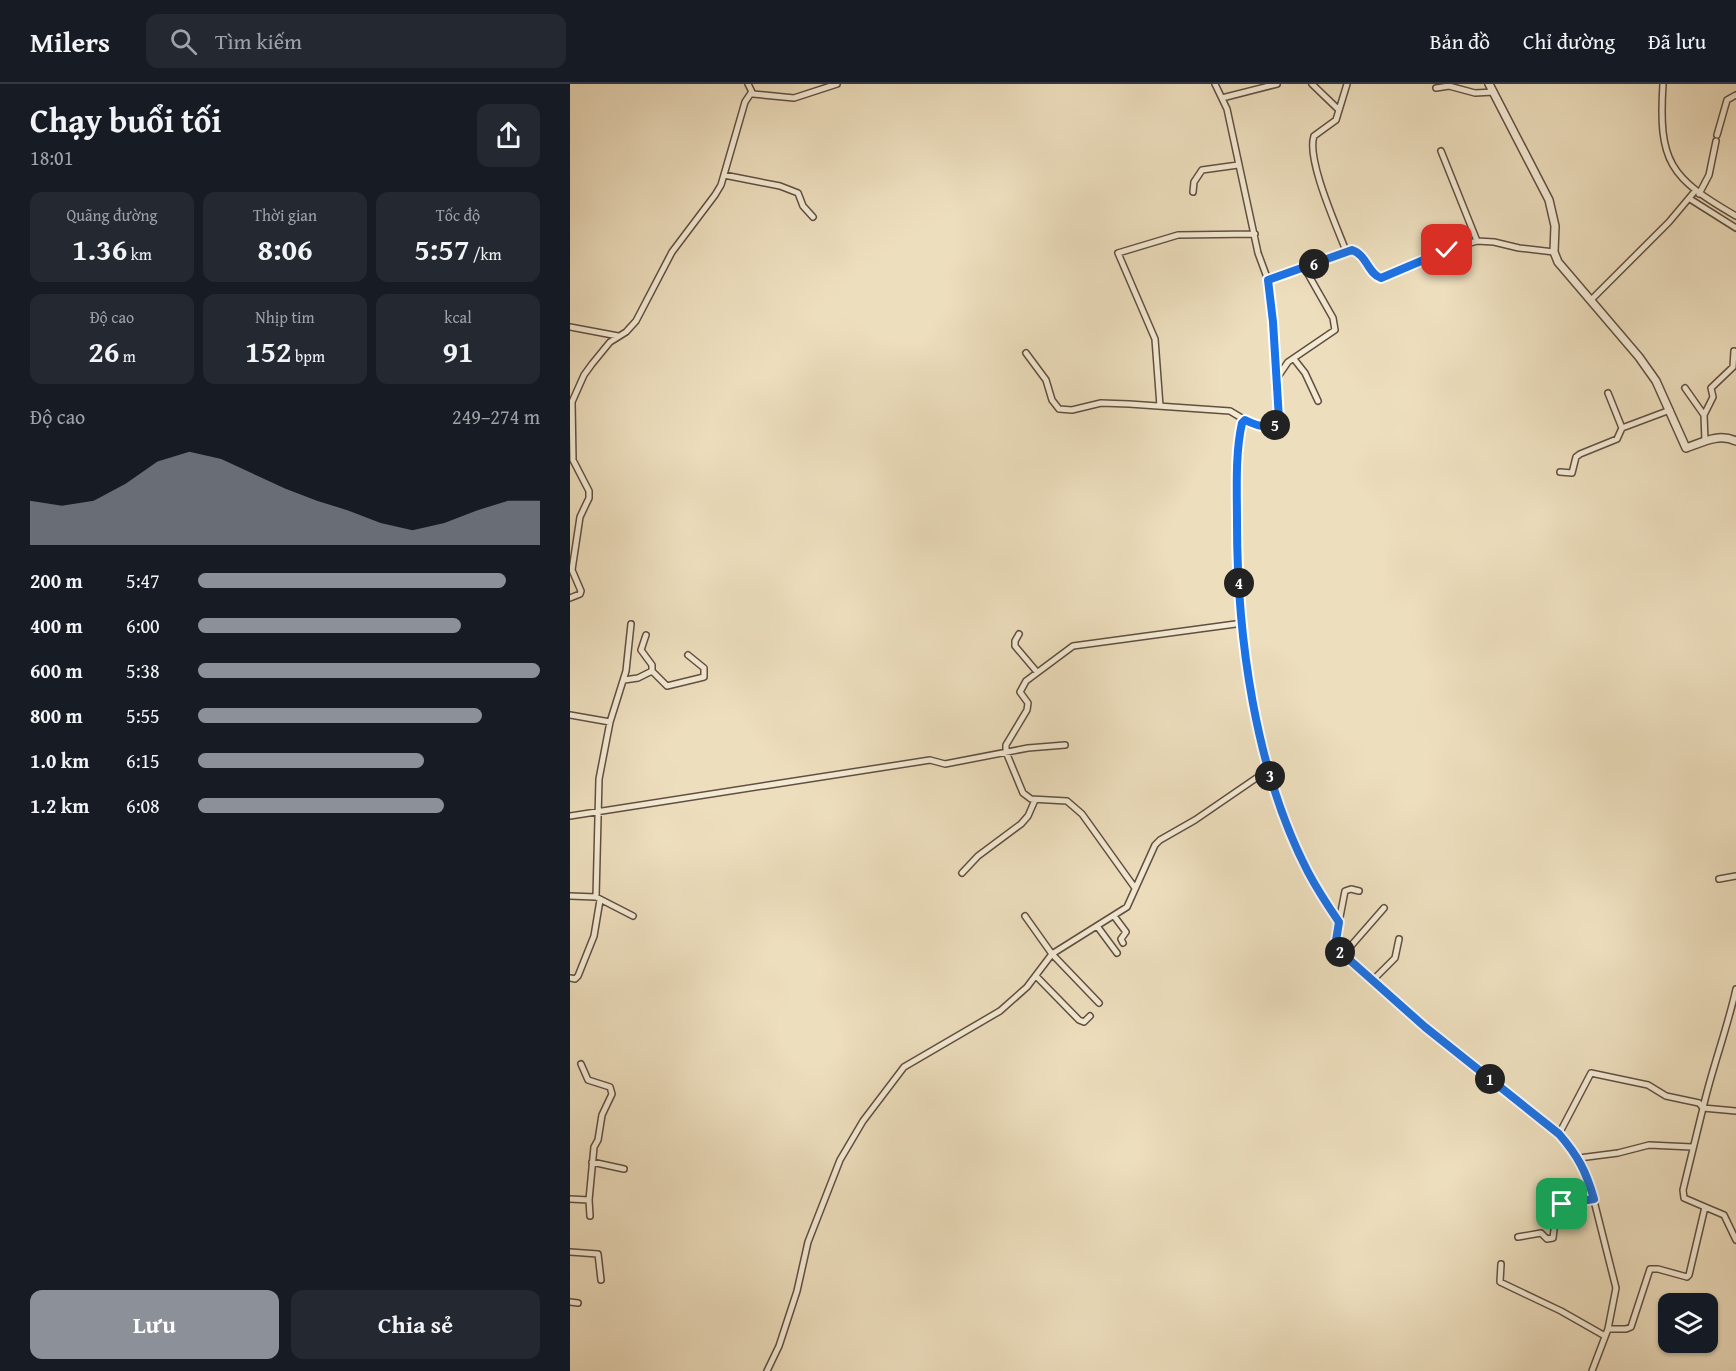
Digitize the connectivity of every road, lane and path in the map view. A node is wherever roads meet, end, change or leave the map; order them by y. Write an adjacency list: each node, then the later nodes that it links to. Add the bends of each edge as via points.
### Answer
1 (748, 84): 11 (street)
2 (837, 84): 11 (street, via 794,98)
3 (1215, 84): 13 (street)
4 (1277, 84): 13 (street)
5 (1312, 84): 14 (street)
6 (1347, 84): 14 (street)
7 (1489, 84): 10 (street)
8 (1663, 84): 19 (street, via 1665,146)
9 (1436, 88): 10 (street)
10 (1494, 92): 26 (street, via 1549,200 1555,226)
11 (751, 93): 17 (street)
12 (1736, 94): 19 (street, via 1727,99 1708,175)
13 (1222, 98): 16 (street)
14 (1340, 110): 25 (street, via 1336,120 1314,136 1312,147)
15 (1441, 151): 24 (street)
16 (1238, 165): 18 (street, via 1202,170); 23 (street)
17 (724, 175): 21 (street, via 798,193); 31 (street, via 716,195 672,252 636,321)
18 (1193, 192)
19 (1694, 195): 20 (street); 22 (street); 29 (street)
20 (1736, 216)
21 (813, 217)
22 (1736, 228)
23 (1255, 234): 28 (street); 39 (street, via 1178,235 1118,253 1155,339)
24 (1477, 241): 25 (street, via 1381,278 1356,251); 26 (street)
25 (1346, 251): 27 (street)
26 (1554, 252): 29 (street, via 1558,262)
27 (1304, 267): 28 (street); 34 (street, via 1333,318 1335,330)
28 (1268, 280): 35 (street)
29 (1592, 299): 40 (street, via 1656,381)
30 (570, 327): 31 (street)
31 (618, 336): 46 (street, via 584,375 572,402)
32 (1734, 351): 41 (street, via 1733,367 1712,386 1713,397)
33 (1026, 353): 39 (street, via 1046,380 1059,409 1101,403)
34 (1294, 359): 35 (street, via 1284,366); 38 (street)
35 (1276, 380): 42 (street, via 1276,424 1265,427)
36 (1685, 388): 41 (street)
37 (1608, 393): 43 (street)
38 (1318, 401)
39 (1160, 406): 42 (street, via 1230,411)
40 (1670, 410): 43 (street); 44 (street, via 1686,448)
41 (1704, 415): 44 (street)
42 (1245, 420): 49 (street, via 1240,431 1237,548)
43 (1622, 428): 47 (street, via 1617,439 1576,457 1572,473)
44 (1705, 441): 45 (street, via 1724,437)
45 (1736, 441)
46 (572, 466): 48 (street, via 589,491 589,498 580,517 572,570 581,591)
47 (1560, 472)
48 (570, 598)
49 (1243, 623): 55 (street, via 1073,646); 61 (street, via 1254,717)
50 (631, 624): 56 (street)
51 (1019, 634): 55 (street, via 1015,646)
52 (646, 635): 54 (street, via 641,650)
53 (688, 656): 54 (street, via 704,668 704,677 667,686)
54 (652, 670): 56 (street)
55 (1037, 672): 60 (street, via 1020,688 1029,703 1009,737)
56 (624, 680): 58 (street)
57 (570, 716): 58 (street)
58 (610, 723): 63 (street, via 600,771)
59 (1065, 745): 60 (street)
60 (1006, 752): 62 (street, via 1023,793); 63 (street, via 945,764 930,760 829,774)
61 (1268, 770): 68 (street, via 1160,840); 76 (street, via 1308,872)
62 (1035, 800): 65 (street, via 1021,824); 68 (street, via 1072,804)
63 (598, 812): 64 (street); 71 (street)
64 (570, 816)
65 (962, 873)
66 (1736, 876): 67 (street)
67 (1719, 879)
68 (1135, 888): 75 (street, via 1130,902)
69 (1359, 891): 76 (street, via 1346,891)
70 (570, 896): 71 (street)
71 (598, 898): 73 (street); 84 (street, via 594,936 578,976)
72 (1384, 908): 82 (street)
73 (633, 916)
74 (1025, 916): 80 (street)
75 (1114, 916): 77 (street); 79 (street, via 1125,931)
76 (1339, 922): 82 (street, via 1334,946)
77 (1097, 926): 80 (street); 81 (street)
78 (1399, 939): 85 (street, via 1395,958)
79 (1123, 943)
80 (1052, 954): 83 (street); 87 (street)
81 (1117, 954)
82 (1343, 955): 85 (street)
83 (1036, 976): 88 (street, via 1079,1020 1084,1022); 111 (street, via 1000,1011 904,1067 863,1121 840,1160 808,1242 779,1346)
84 (570, 978)
85 (1372, 980): 92 (street)
86 (1736, 989): 90 (street)
87 (1099, 1003)
88 (1090, 1016)
89 (581, 1064): 95 (street, via 588,1080 612,1090)
90 (1703, 1108): 91 (street); 92 (street, via 1699,1102 1666,1096 1648,1085 1591,1073); 93 (street)
91 (1736, 1111)
92 (1559, 1134): 94 (street)
93 (1692, 1147): 94 (street, via 1649,1145); 100 (street, via 1682,1195)
94 (1579, 1158): 98 (street)
95 (592, 1162): 96 (street); 99 (street)
96 (624, 1169)
97 (570, 1199): 99 (street)
98 (1594, 1199): 102 (street, via 1557,1205 1553,1238 1547,1239 1541,1233); 109 (street, via 1616,1288)
99 (589, 1200): 101 (street)
100 (1705, 1207): 103 (street, via 1724,1215); 109 (street, via 1689,1275 1650,1269 1631,1327)
101 (590, 1216)
102 (1518, 1237)
103 (1736, 1240)
104 (570, 1252): 106 (street, via 598,1254)
105 (1502, 1264): 110 (street, via 1500,1282)
106 (601, 1280)
107 (570, 1302): 108 (street)
108 (578, 1303)
109 (1608, 1329): 110 (street)
110 (1605, 1335): 112 (street)
111 (767, 1371)
112 (1592, 1371)

